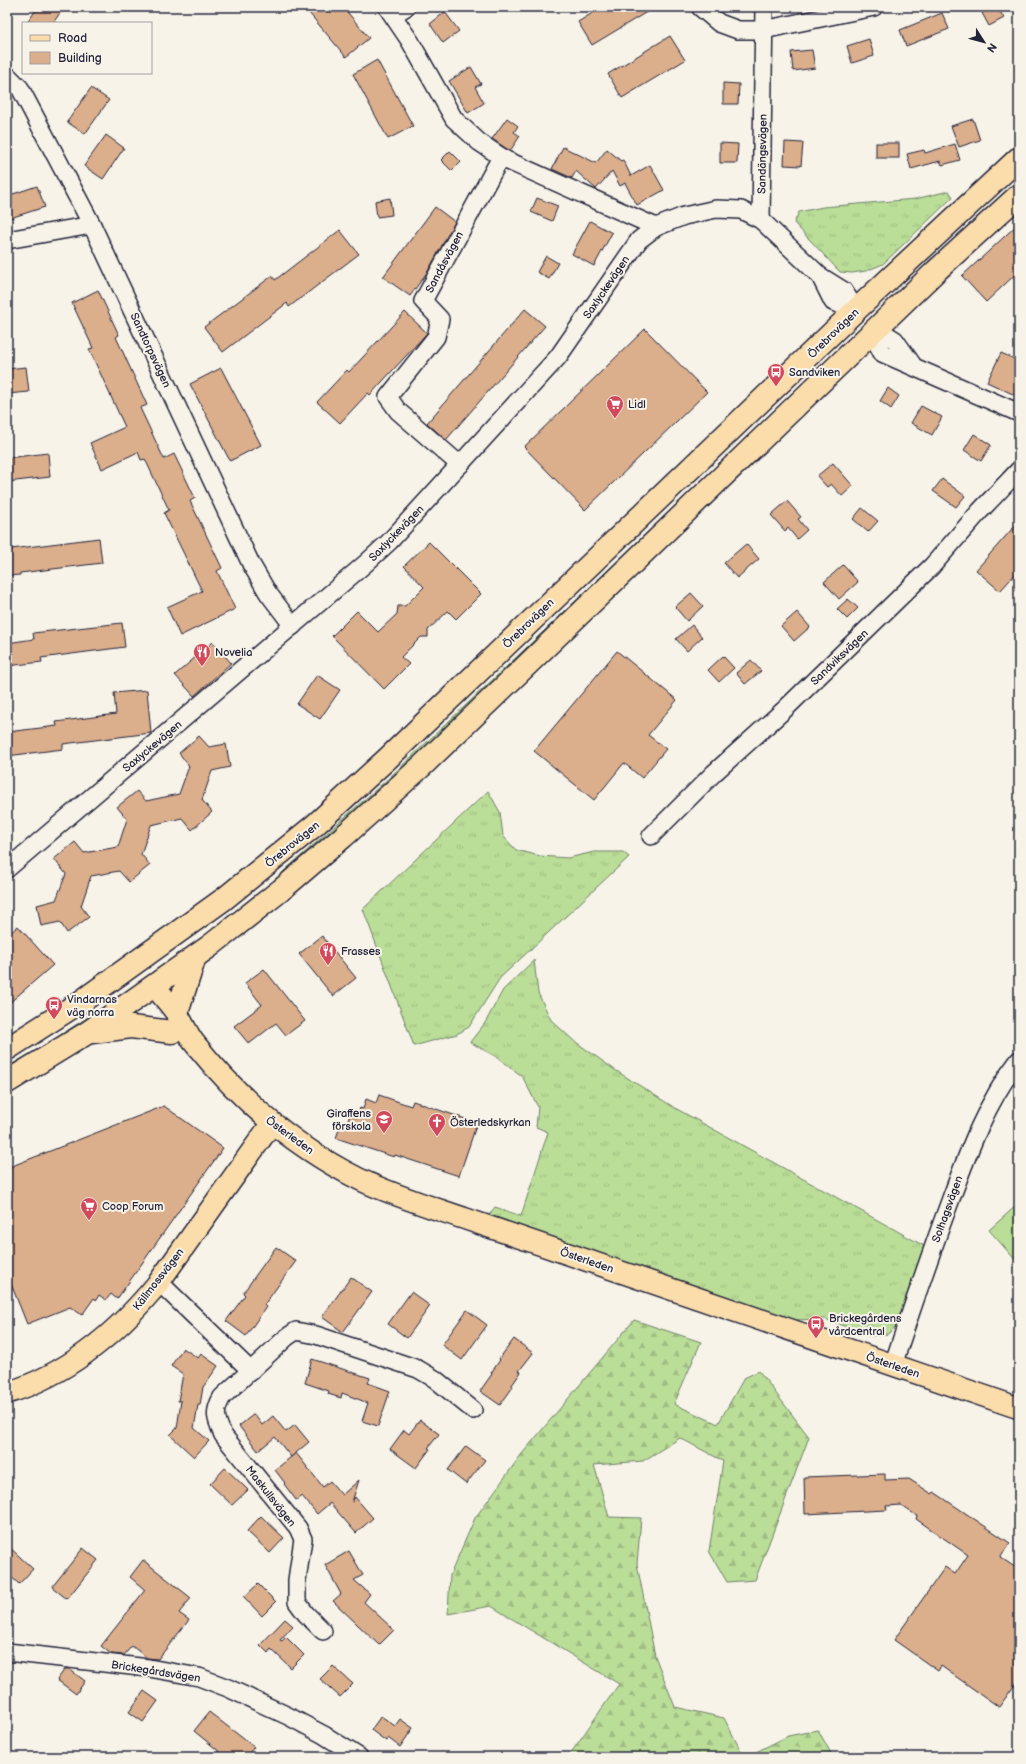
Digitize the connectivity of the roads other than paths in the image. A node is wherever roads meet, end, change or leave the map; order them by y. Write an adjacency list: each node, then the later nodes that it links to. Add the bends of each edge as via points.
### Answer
1 (700, 7): 5 (street, via 719,23 738,30)
2 (764, 7): 5 (street, Sandängsvägen)
3 (874, 7): 5 (street)
4 (396, 10): 7 (street, via 454,119 479,142)
5 (763, 30): 10 (street, Sandängsvägen)
6 (7, 75): 11 (street, Sandtorpsvägen, via 20,88)
7 (501, 157): 12 (street); 17 (street, Sandåsvägen, via 423,301 440,319 436,337 388,397 398,411)
8 (1019, 158): 14 (highway, Örebrovägen)
9 (1019, 195): 15 (highway)
10 (761, 220): 12 (street, Saxlyckevägen, via 741,210 716,209 684,216); 14 (street, via 820,276 833,302)
11 (92, 225): 13 (street); 19 (street, Sandtorpsvägen, via 251,564 268,594)
12 (656, 227): 17 (street, Saxlyckevägen, via 638,240 558,357)
13 (7, 240)
14 (856, 310): 15 (highway); 23 (highway, Örebrovägen, via 315,825 224,899)
15 (876, 328): 16 (street, via 877,343 882,353); 22 (highway, via 424,764 343,838)
16 (1019, 414)
17 (460, 465): 19 (street, Saxlyckevägen, via 389,542)
18 (1019, 470): 20 (street, Sandviksvägen, via 932,566)
19 (293, 626): 21 (street, Saxlyckevägen)
20 (651, 836)
21 (7, 867)
22 (195, 957): 24 (highway); 25 (highway)
23 (136, 963): 24 (highway); 27 (highway, Örebrovägen)
24 (154, 986): 25 (main road, Österleden); 26 (highway)
25 (174, 1022): 26 (highway); 30 (main road, Österleden, via 239,1094)
26 (87, 1033): 29 (highway)
27 (7, 1049)
28 (1019, 1060): 32 (street, Solhagsvägen, via 996,1095 963,1166)
29 (7, 1082)
30 (272, 1123): 31 (main road, Källmossvägen); 32 (main road, Österleden, via 333,1165 394,1194)
31 (159, 1282): 33 (street); 34 (main road, Källmossvägen, via 120,1325 78,1359 27,1387)
32 (893, 1365): 35 (main road, Österleden)
33 (251, 1371): 36 (street, Maskullsvägen, via 287,1336 296,1331 316,1335 418,1369 435,1379); 37 (street, Maskullsvägen, via 222,1397 216,1406 216,1418 223,1435 298,1528 303,1539 296,1596 300,1607)
34 (7, 1393)
35 (1019, 1408)
36 (473, 1410)
37 (323, 1631)
38 (7, 1652): 39 (street, Brickegårdsvägen, via 149,1668 199,1677 288,1716)
39 (359, 1757)

